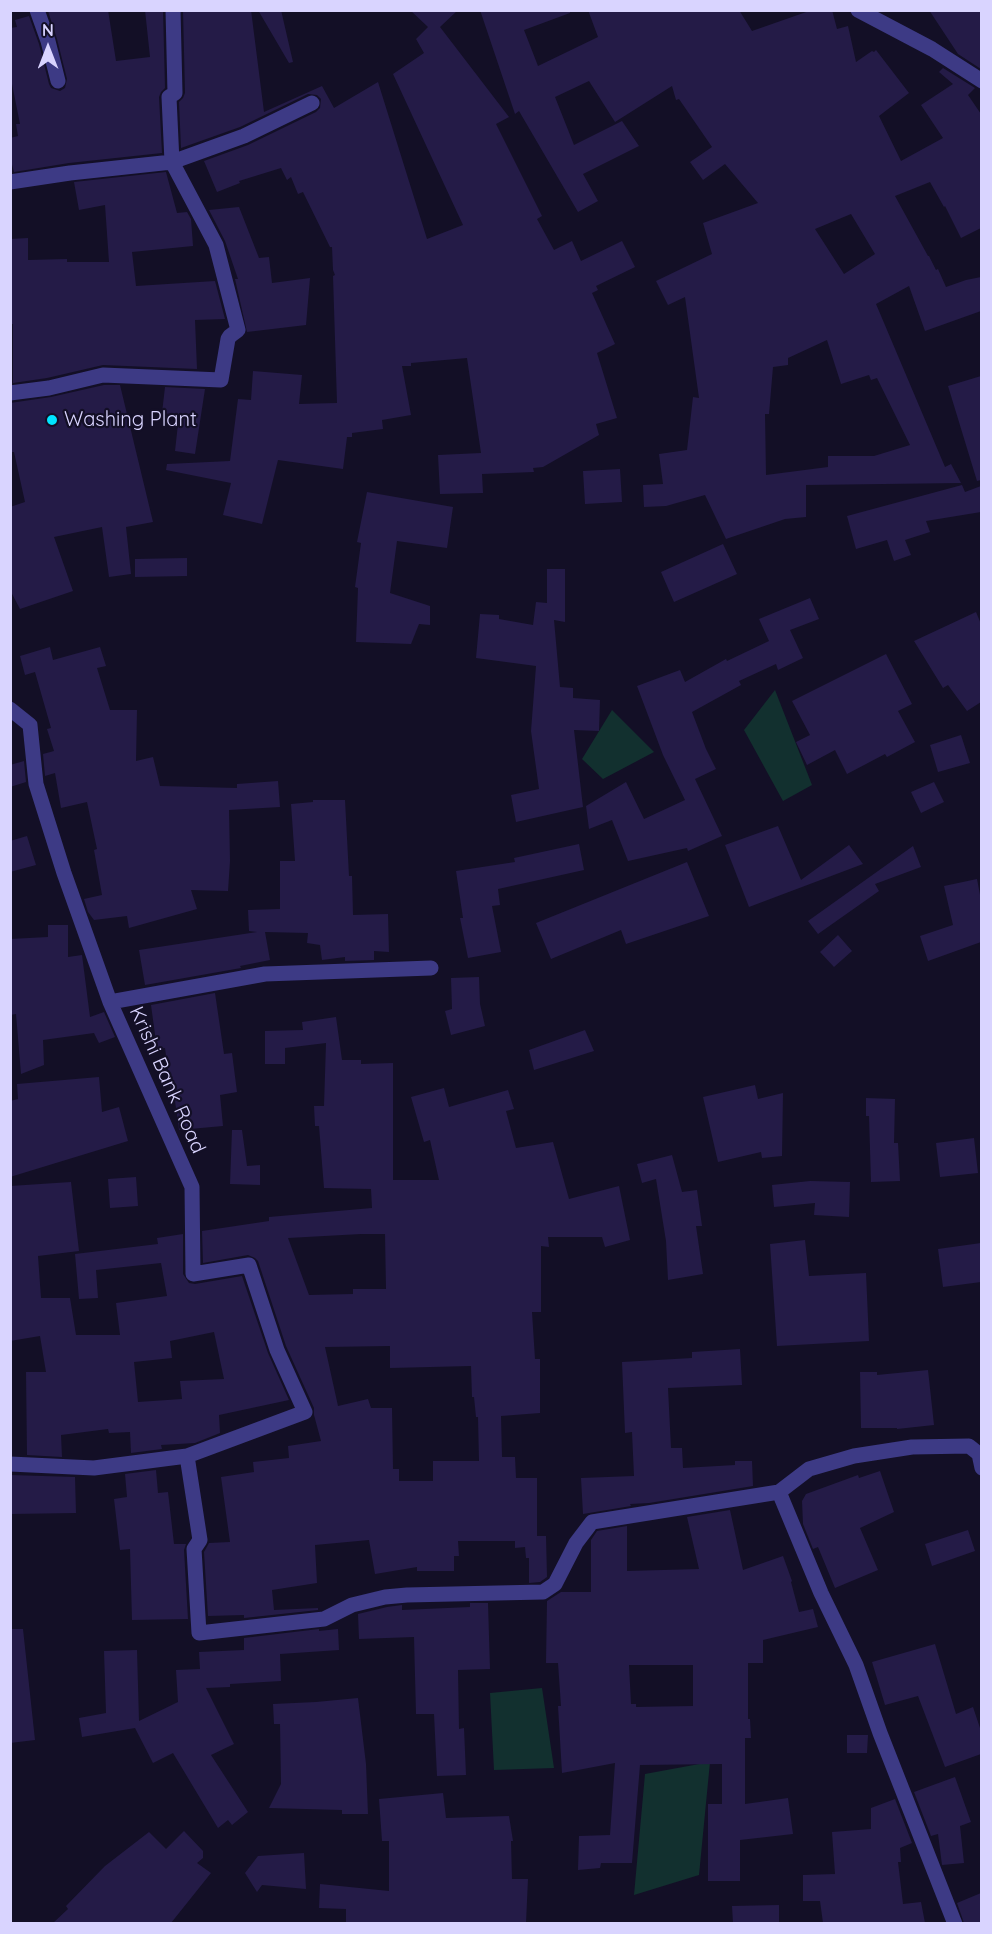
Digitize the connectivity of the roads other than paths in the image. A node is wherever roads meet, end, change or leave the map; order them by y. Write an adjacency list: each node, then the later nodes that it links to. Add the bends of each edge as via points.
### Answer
1 (37, 10): 4 (street)
2 (173, 10): 7 (street, via 175,93 169,97)
3 (858, 10): 5 (street, via 932,49)
4 (58, 81)
5 (981, 81)
6 (312, 103): 7 (street, via 244,136)
7 (172, 162): 8 (street); 9 (street, via 216,245 238,330 228,339 221,380 103,375)
8 (10, 182)
9 (10, 393)
10 (10, 709): 12 (street, Krishi Bank Road, via 30,725 36,784)
11 (431, 968): 12 (street, via 265,974)
12 (110, 1002): 13 (street, Krishi Bank Road, via 192,1188 193,1274 249,1265 277,1350 305,1412)
13 (187, 1456): 14 (street, via 94,1468); 16 (street, via 200,1540 194,1549 199,1633 324,1619 352,1605 385,1597 543,1592 555,1584 592,1522)
14 (10, 1464)
15 (981, 1468): 16 (street, via 979,1454 969,1446 912,1447 854,1456 809,1469)
16 (779, 1492): 17 (street, via 856,1665)
17 (955, 1923)

